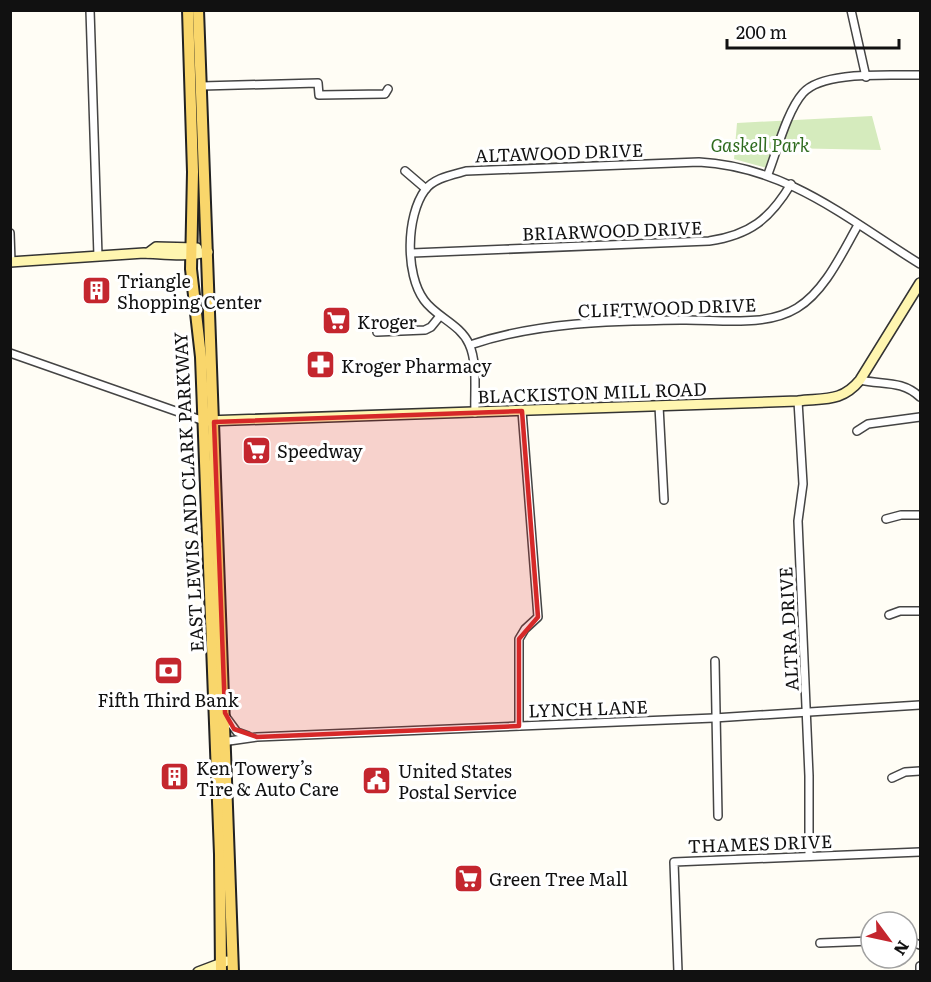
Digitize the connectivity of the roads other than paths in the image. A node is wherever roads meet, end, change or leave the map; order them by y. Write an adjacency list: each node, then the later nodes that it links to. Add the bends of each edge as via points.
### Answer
1 (90, 10): 18 (street)
2 (188, 10): 15 (main road, EAST LEWIS AND CLARK PARKWAY)
3 (198, 10): 7 (main road, EAST LEWIS AND CLARK PARKWAY)
4 (851, 10): 6 (street)
5 (921, 75): 6 (street)
6 (866, 77): 10 (street, via 818,81 803,92)
7 (202, 86): 8 (street, via 318,83 319,95 385,94); 16 (main road, EAST LEWIS AND CLARK PARKWAY)
8 (388, 88)
9 (405, 171): 12 (street)
10 (768, 174): 11 (street, ALTAWOOD DRIVE); 12 (street, ALTAWOOD DRIVE, via 699,162 466,171 440,179)
11 (791, 184): 13 (street, ALTAWOOD DRIVE); 17 (street, BRIARWOOD DRIVE, via 776,209 734,237)
12 (426, 189): 17 (street, via 411,225)
13 (858, 225): 20 (street, ALTAWOOD DRIVE); 24 (street, CLIFTWOOD DRIVE, via 814,295 796,309 764,320 546,326)
14 (10, 233): 19 (street)
15 (192, 251): 16 (main road); 18 (main road, via 156,247 148,254); 33 (main road, EAST LEWIS AND CLARK PARKWAY)
16 (208, 252): 33 (main road, EAST LEWIS AND CLARK PARKWAY)
17 (412, 253): 22 (street, via 412,271 419,293)
18 (99, 256): 19 (main road)
19 (11, 262)
20 (921, 264)
21 (921, 283): 26 (main road, BLACKISTON MILL ROAD)
22 (440, 316): 23 (street, via 425,330); 24 (street, via 457,328)
23 (377, 332)
24 (470, 345): 31 (street)
25 (10, 353): 33 (street)
26 (860, 380): 27 (street, via 898,383); 28 (main road, BLACKISTON MILL ROAD, via 843,396)
27 (921, 397)
28 (798, 401): 29 (main road, BLACKISTON MILL ROAD); 43 (street, ALTRA DRIVE, via 803,484 798,521)
29 (659, 406): 30 (main road, BLACKISTON MILL ROAD); 35 (street)
30 (522, 411): 31 (main road, BLACKISTON MILL ROAD); 45 (street, via 538,617 519,639)
31 (475, 413): 33 (main road, BLACKISTON MILL ROAD)
32 (921, 417): 34 (street, via 868,424)
33 (209, 422): 42 (main road, EAST LEWIS AND CLARK PARKWAY); 47 (main road, EAST LEWIS AND CLARK PARKWAY)
34 (857, 431)
35 (664, 500)
36 (921, 515): 37 (street)
37 (886, 519)
38 (921, 611): 39 (street)
39 (889, 615)
40 (715, 661): 44 (street)
41 (921, 705): 43 (street, LYNCH LANE)
42 (225, 713): 46 (street, LYNCH LANE, via 237,732); 47 (main road, EAST LEWIS AND CLARK PARKWAY)
43 (806, 713): 44 (street, LYNCH LANE); 52 (street, ALTRA DRIVE)
44 (714, 718): 45 (street, LYNCH LANE); 50 (street)
45 (519, 726): 46 (street, LYNCH LANE)
46 (257, 736): 47 (street, LYNCH LANE)
47 (221, 743): 55 (main road, EAST LEWIS AND CLARK PARKWAY); 57 (main road, EAST LEWIS AND CLARK PARKWAY)
48 (921, 771): 49 (street)
49 (892, 778)
50 (718, 816)
51 (921, 852): 52 (street, THAMES DRIVE)
52 (808, 856): 59 (street, THAMES DRIVE, via 674,862)
53 (859, 941): 54 (street)
54 (820, 943)
55 (232, 966): 57 (main road)
56 (921, 966): 60 (street)
57 (221, 967): 58 (main road)
58 (198, 972)
59 (678, 972)
60 (920, 972)

